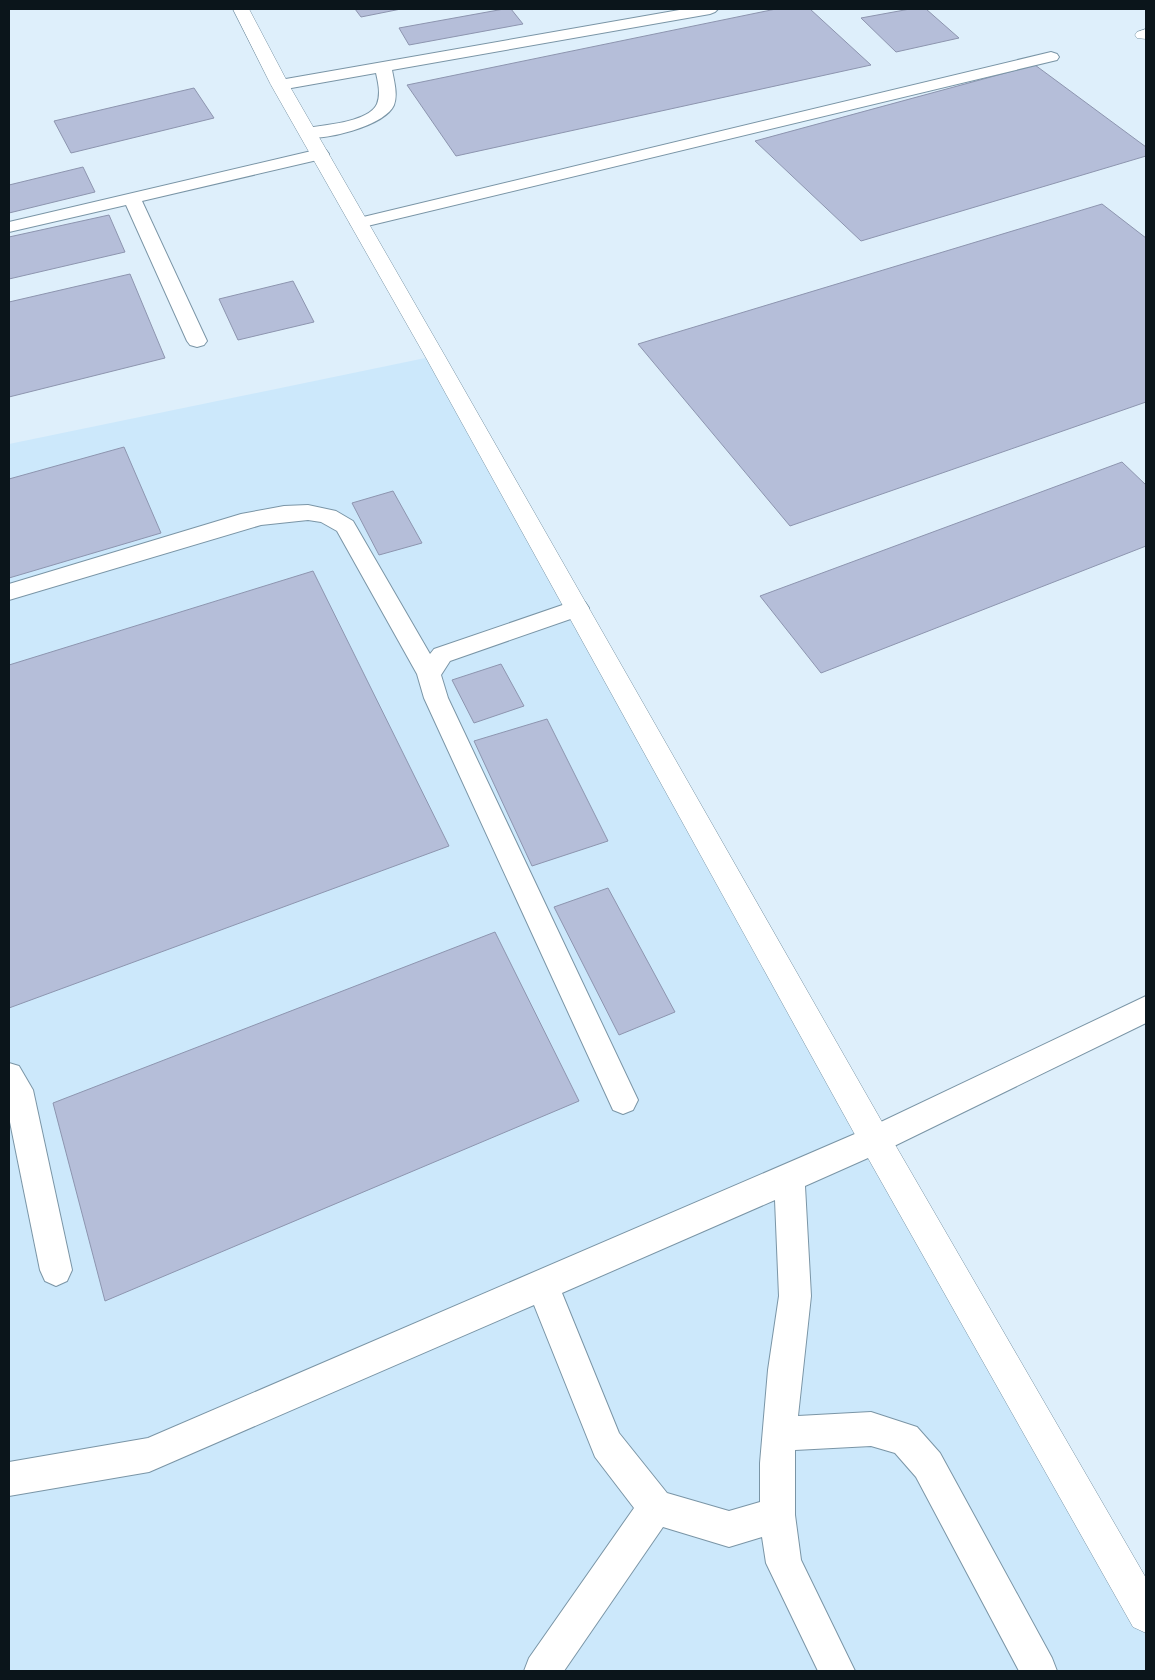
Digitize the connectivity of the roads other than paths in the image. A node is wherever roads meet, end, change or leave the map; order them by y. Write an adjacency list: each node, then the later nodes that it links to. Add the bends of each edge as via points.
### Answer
1 (241, 9): 5 (street)
2 (710, 9): 4 (lane)
3 (1051, 57): 8 (lane)
4 (383, 67): 5 (lane); 6 (lane, via 387,95 384,109 369,120)
5 (280, 85): 6 (street)
6 (314, 144): 7 (lane); 8 (street)
7 (132, 198): 9 (lane); 10 (lane)
8 (359, 223): 12 (street)
9 (9, 227)
10 (197, 341)
11 (9, 592): 13 (lane, via 241,522 276,515 327,515 345,526)
12 (577, 608): 13 (lane, via 442,655); 17 (street)
13 (428, 674): 16 (lane, via 436,698)
14 (1146, 1009): 17 (lane)
15 (9, 1076): 19 (lane, via 18,1090)
16 (623, 1100)
17 (875, 1140): 18 (lane); 25 (street)
18 (789, 1176): 20 (lane); 21 (lane, via 795,1296)
19 (56, 1270)
20 (542, 1284): 22 (lane, via 149,1455); 23 (lane, via 607,1445)
21 (780, 1434): 24 (lane); 28 (lane, via 871,1429 905,1439 928,1465)
22 (9, 1479)
23 (656, 1507): 24 (lane, via 729,1528); 26 (lane)
24 (777, 1515): 27 (lane, via 784,1562)
25 (1146, 1614)
26 (542, 1671)
27 (837, 1671)
28 (1039, 1671)

